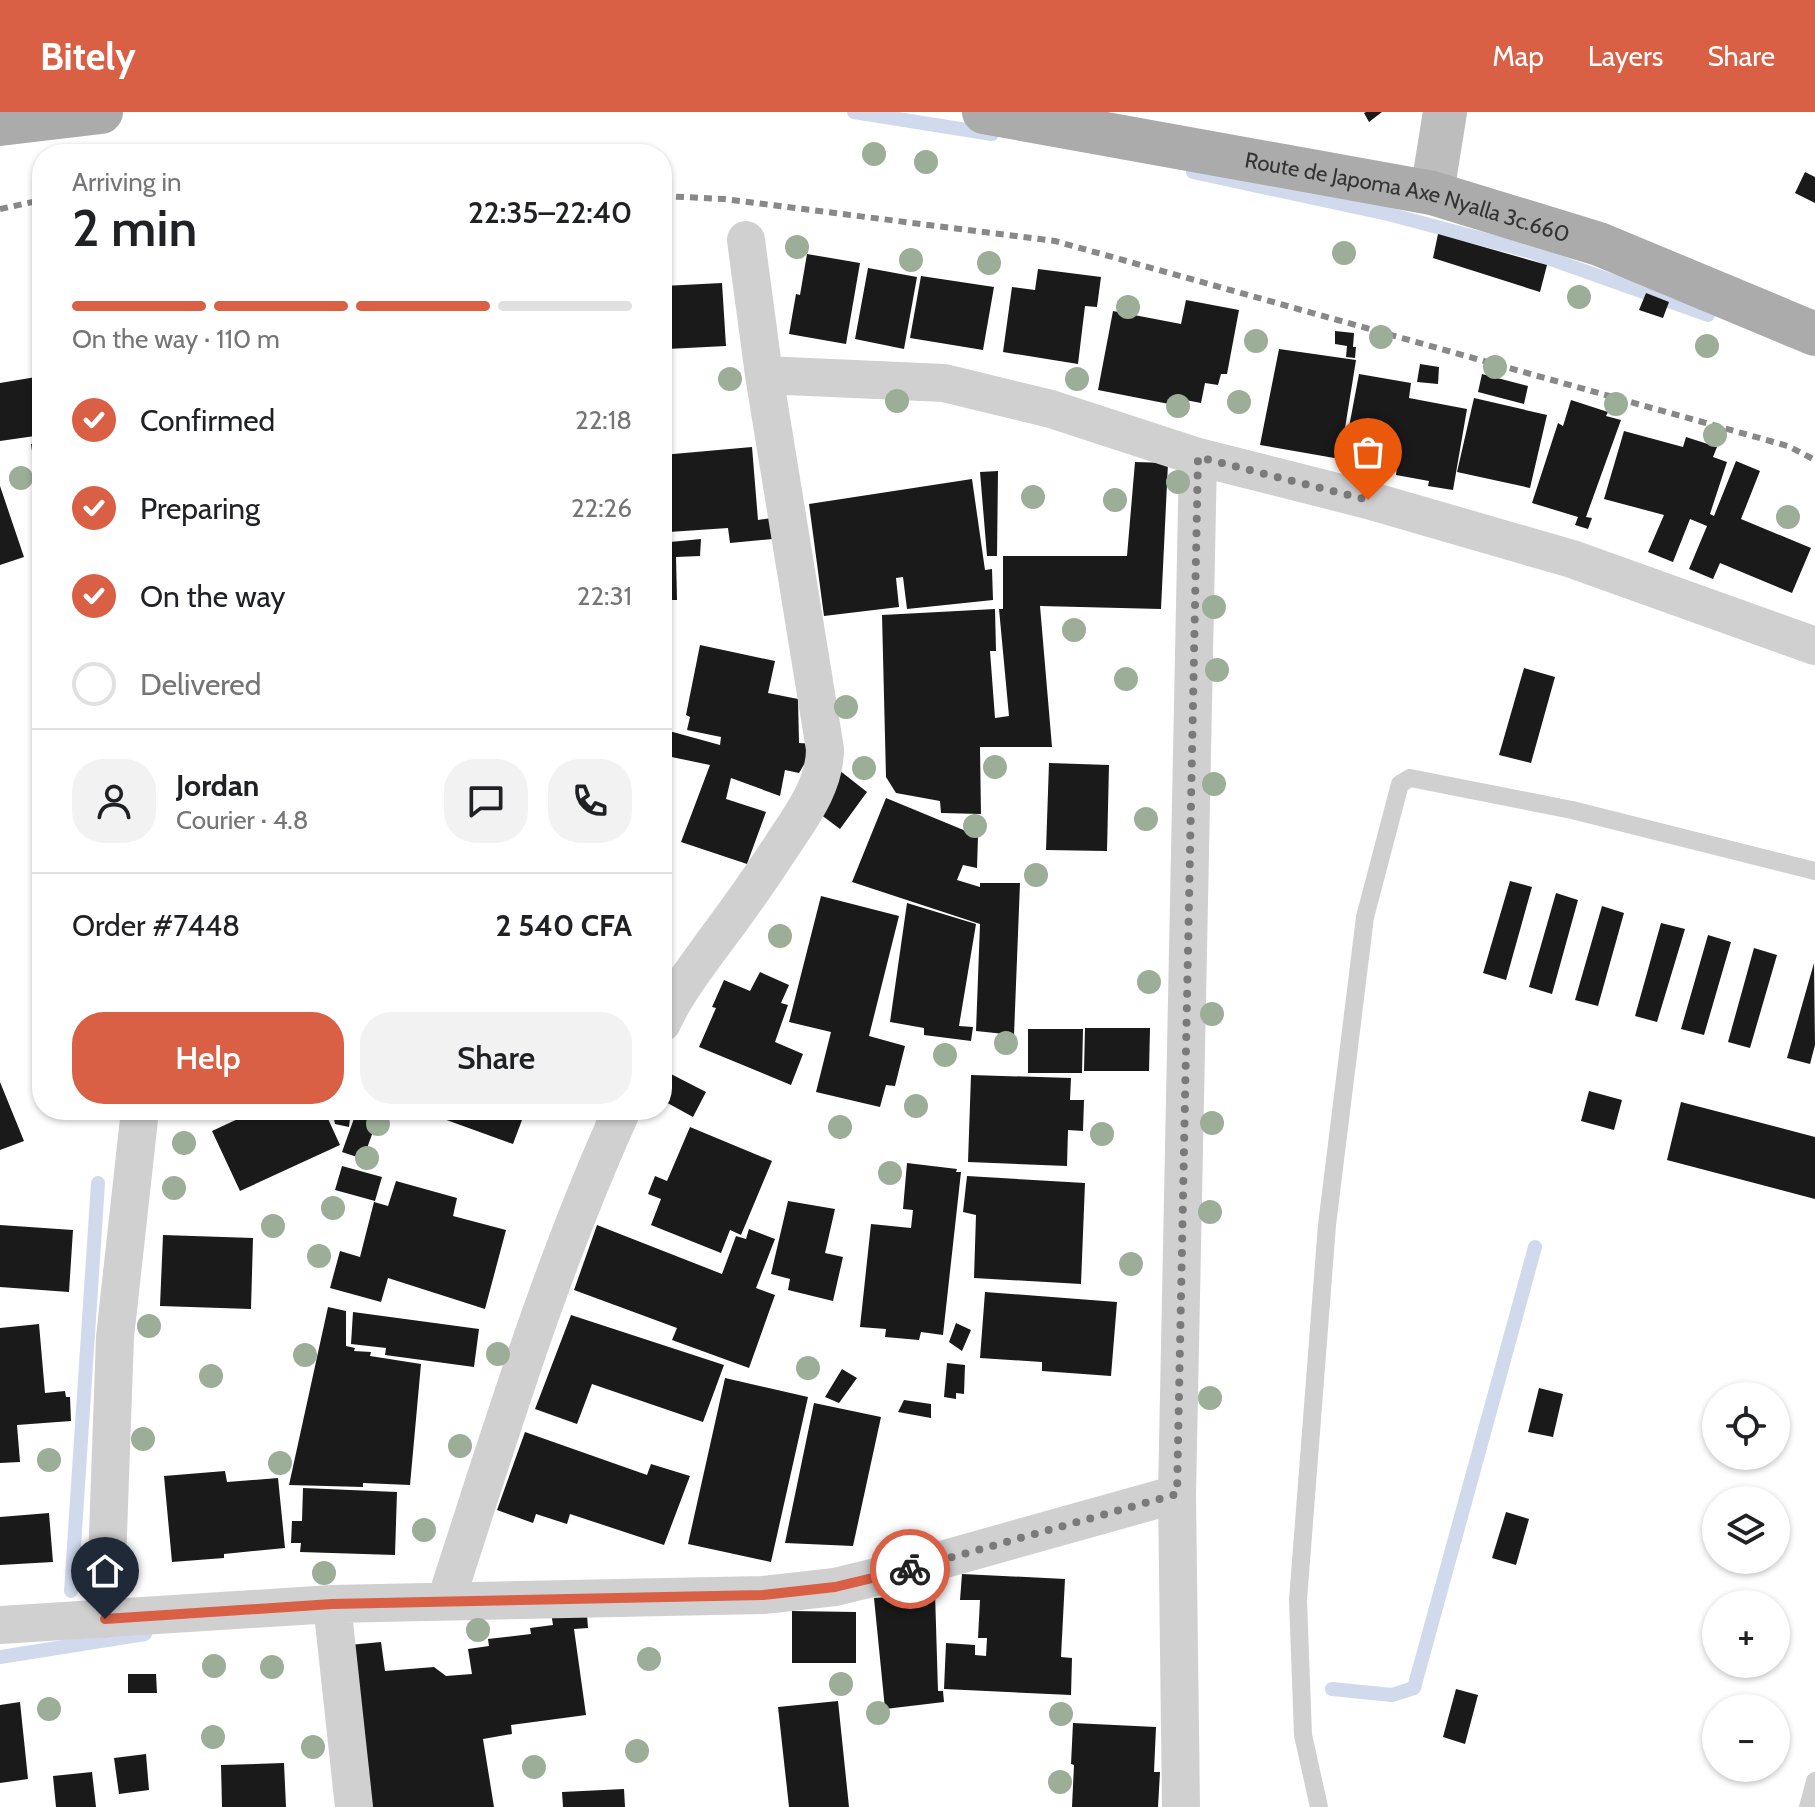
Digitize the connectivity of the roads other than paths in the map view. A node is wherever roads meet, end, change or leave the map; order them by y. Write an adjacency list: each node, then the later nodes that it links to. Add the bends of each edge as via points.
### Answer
1 (101, 112): 4 (main road)
2 (984, 112): 5 (main road, Route de Japoma Axe Nyalla 3c.660)
3 (1445, 112): 5 (main road)
4 (0, 124)
5 (1432, 193): 7 (main road, Route de Japoma Axe Nyalla 3c.660, via 1599,244)
6 (746, 240): 8 (street)
7 (1815, 334)
8 (764, 375): 9 (street, via 944,383 1051,409); 12 (street, via 825,765 798,822)
9 (1198, 457): 10 (street, via 1572,559); 15 (street)
10 (1815, 646)
11 (1815, 871): 23 (lane, via 1572,810 1410,778 1400,784 1365,917 1327,1225 1298,1600 1303,1735)
12 (672, 1001)
13 (139, 1120): 18 (street, via 115,1337)
14 (618, 1120): 16 (street, via 535,1330)
15 (1177, 1494): 16 (street, via 835,1587 763,1595); 22 (street)
16 (446, 1600): 17 (street)
17 (332, 1604): 18 (street); 21 (street)
18 (105, 1619): 19 (street)
19 (0, 1625)
20 (1815, 1781): 24 (lane)
21 (354, 1807)
22 (1181, 1807)
23 (1319, 1807)
24 (1808, 1807)

